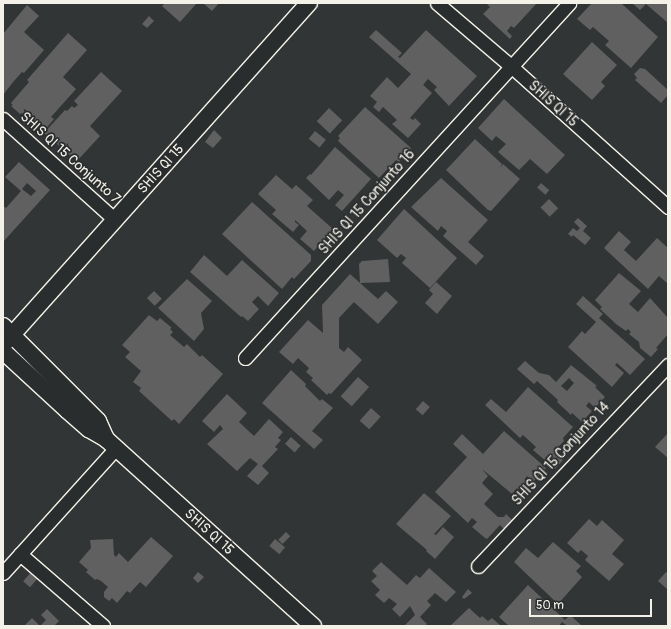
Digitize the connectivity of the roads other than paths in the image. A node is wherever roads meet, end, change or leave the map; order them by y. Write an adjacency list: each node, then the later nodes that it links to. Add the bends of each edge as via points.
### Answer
1 (309, 3): 7 (street, SHIS QI 15)
2 (437, 3): 4 (street, SHIS QI 15)
3 (569, 3): 4 (street, SHIS QI 15 Conjunto 16)
4 (512, 67): 6 (street, SHIS QI 15); 10 (street, SHIS QI 15 Conjunto 16)
5 (3, 119): 7 (street, SHIS QI 15 Conjunto 7)
6 (668, 208)
7 (115, 220): 8 (street, SHIS QI 15)
8 (6, 335): 12 (street, SHIS QI 15, via 98,421)
9 (3, 352): 12 (street, SHIS QI 15, via 68,411)
10 (245, 358)
11 (668, 365): 14 (street, SHIS QI 15 Conjunto 14)
12 (111, 443): 13 (street); 17 (street, SHIS QI 15)
13 (20, 554): 15 (street); 16 (street)
14 (478, 566)
15 (3, 573)
16 (103, 626)
17 (313, 626)

